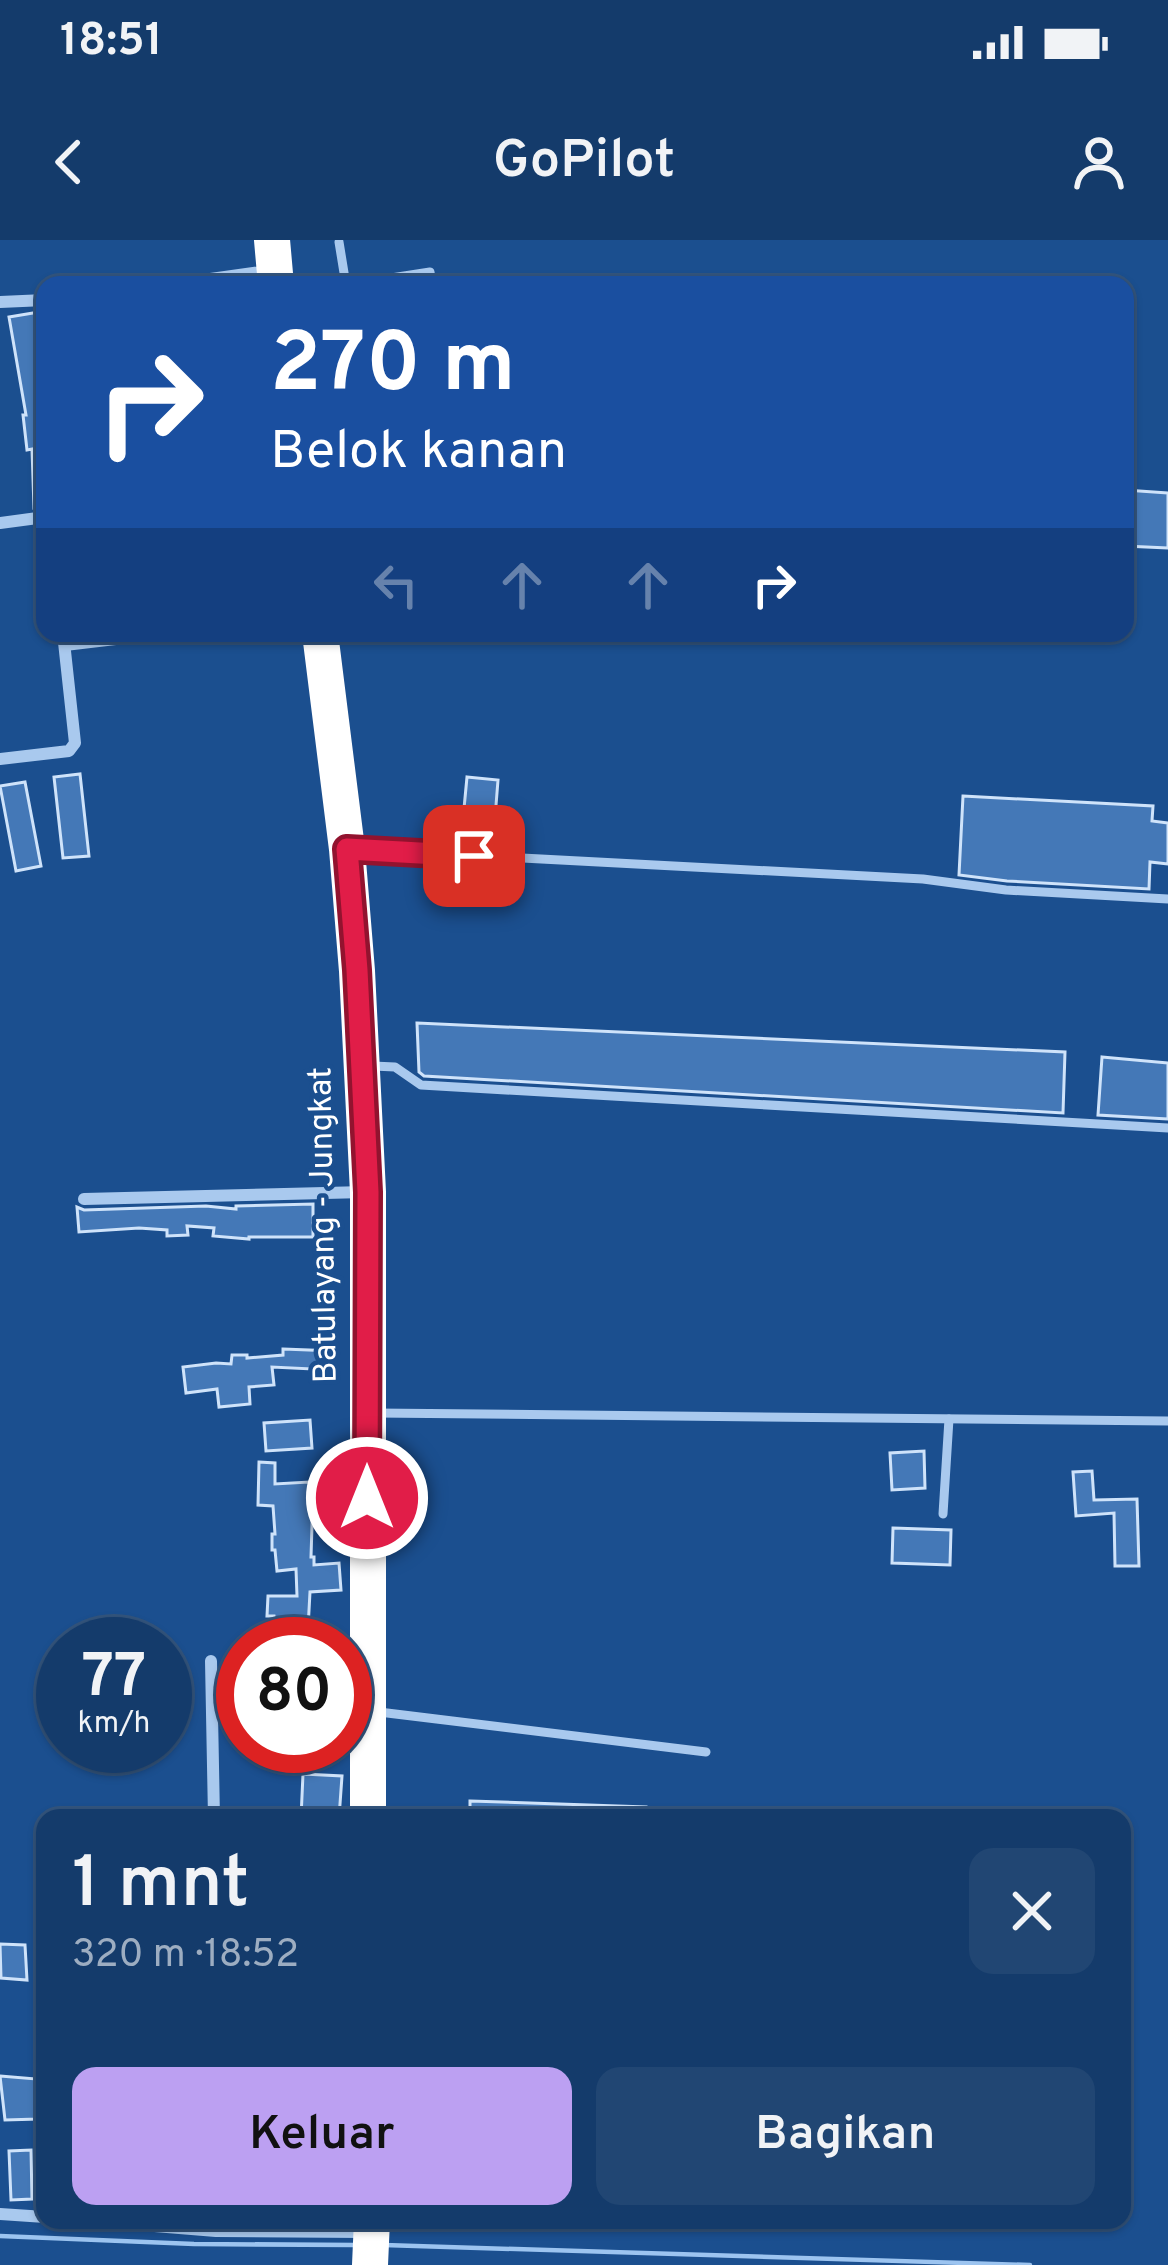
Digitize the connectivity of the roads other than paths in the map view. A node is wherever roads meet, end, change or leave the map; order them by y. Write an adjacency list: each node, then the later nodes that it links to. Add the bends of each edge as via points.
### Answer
1 (339, 242): 4 (lane)
2 (268, 267): 3 (street)
3 (233, 276)
4 (345, 276)
5 (404, 276): 6 (lane)
6 (431, 276)
7 (36, 300): 8 (street)
8 (0, 302)
9 (36, 518): 10 (street)
10 (0, 523)
11 (64, 642): 13 (street, via 73,748)
12 (321, 642): 14 (highway, Batulayang - Jungkat)
13 (0, 759)
14 (347, 849): 15 (lane); 16 (highway, Batulayang - Jungkat)
15 (1168, 899)
16 (362, 1069): 17 (lane, via 395,1067 421,1084); 18 (highway, Batulayang - Jungkat)
17 (1168, 1128)
18 (368, 1192): 19 (street); 20 (highway, Batulayang - Jungkat)
19 (84, 1198)
20 (367, 1413): 21 (lane); 24 (highway, Batulayang - Jungkat)
21 (949, 1419): 22 (lane); 23 (lane)
22 (1168, 1421)
23 (943, 1514)
24 (368, 1617)
25 (211, 1661): 29 (street)
26 (372, 1710): 27 (lane)
27 (706, 1752)
28 (368, 1773): 30 (highway, Batulayang - Jungkat)
29 (214, 1809)
30 (368, 1809)
31 (0, 2213): 32 (street)
32 (36, 2216)
33 (252, 2229): 34 (street)
34 (371, 2242)

